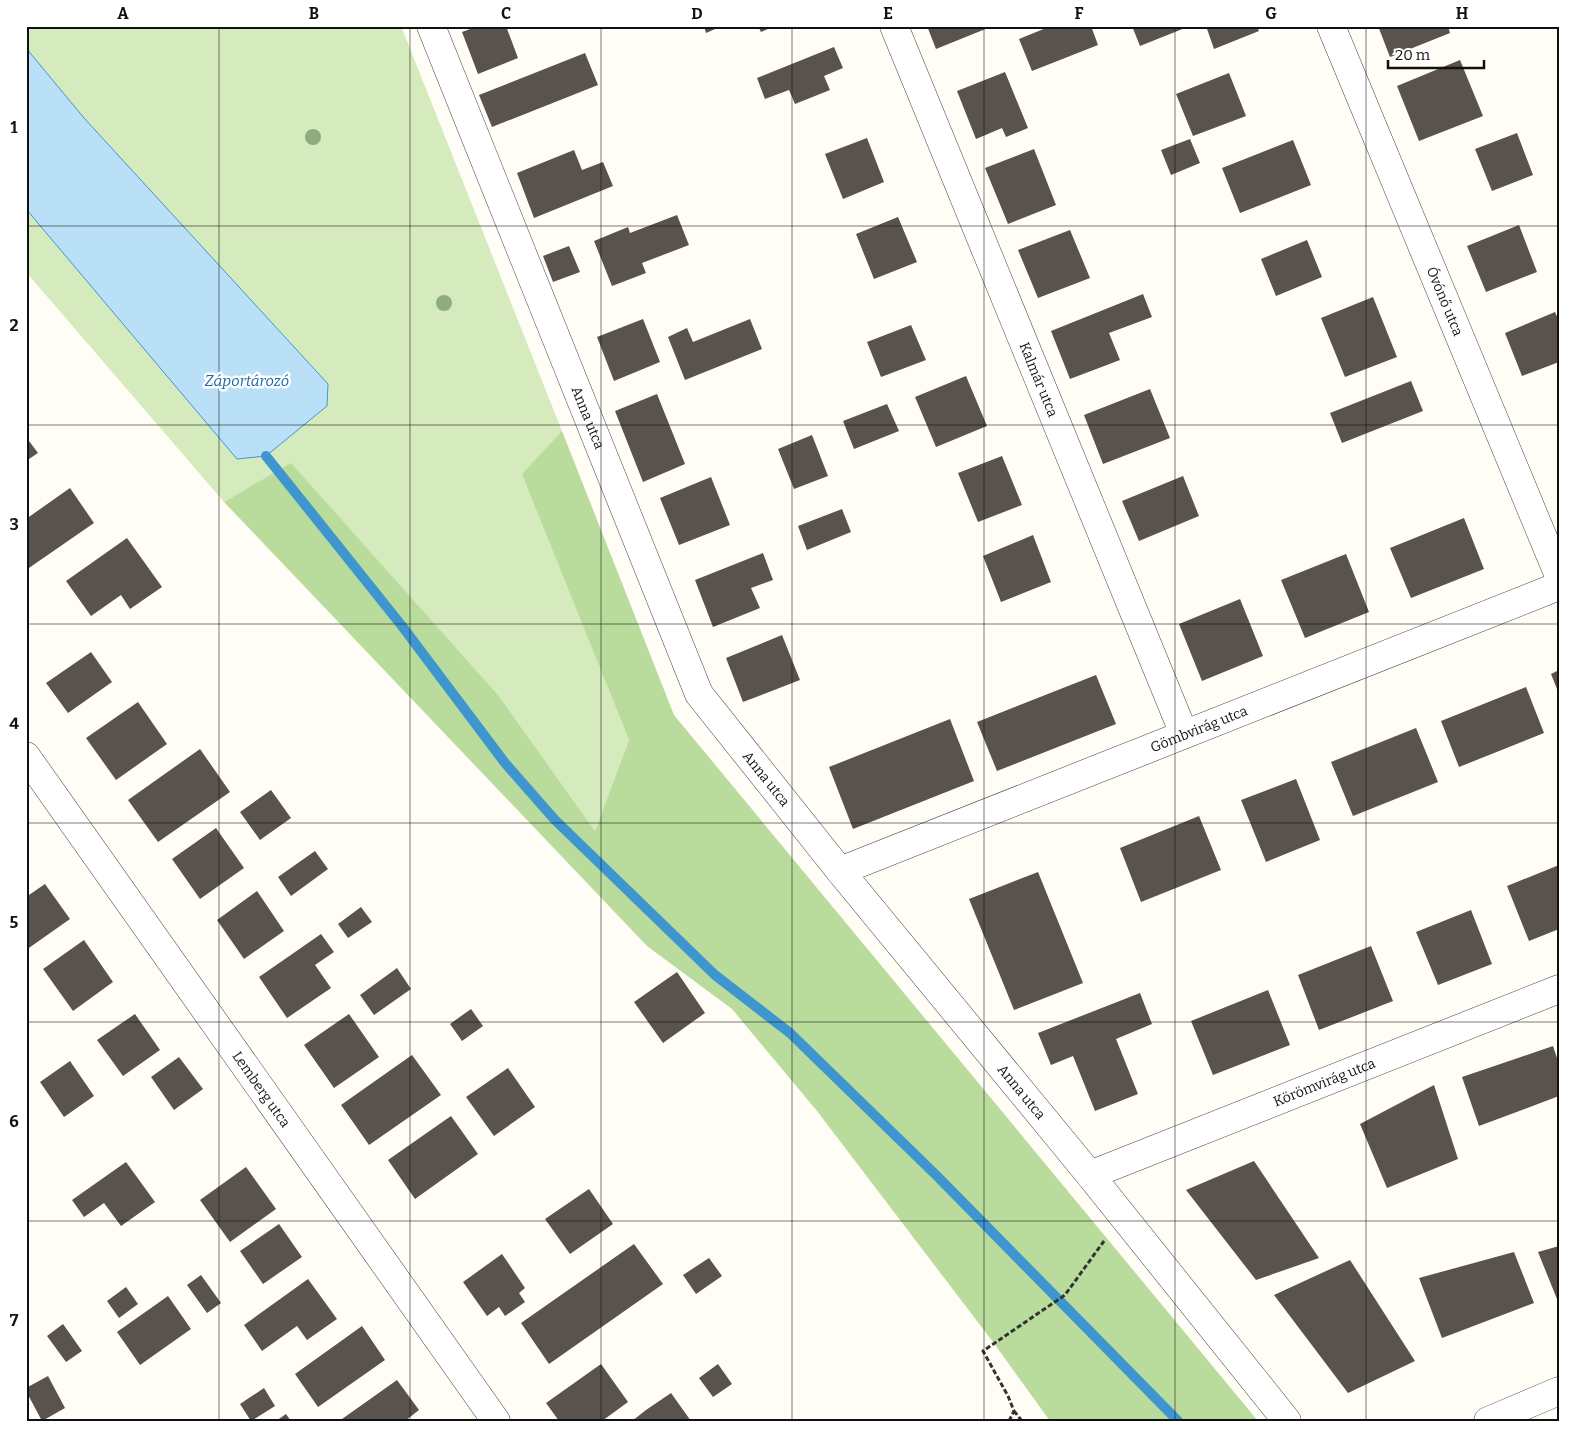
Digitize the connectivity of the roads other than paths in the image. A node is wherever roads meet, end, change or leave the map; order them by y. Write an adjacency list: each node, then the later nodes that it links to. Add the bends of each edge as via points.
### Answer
1 (431, 26): 8 (street, Anna utca, via 699,694)
2 (894, 26): 6 (street, Kalmár utca)
3 (1331, 26): 4 (street, Óvónő utca)
4 (1559, 576)
5 (1559, 586): 6 (street, Gömbvirág utca)
6 (1184, 734): 8 (street, Gömbvirág utca)
7 (26, 756): 12 (street, Lemberg utca)
8 (840, 871): 10 (street, Anna utca)
9 (1559, 989): 10 (street, Körömvirág utca)
10 (1090, 1175): 13 (street, Anna utca)
11 (1559, 1391): 14 (street)
12 (496, 1421)
13 (1287, 1421)
14 (1488, 1421)

